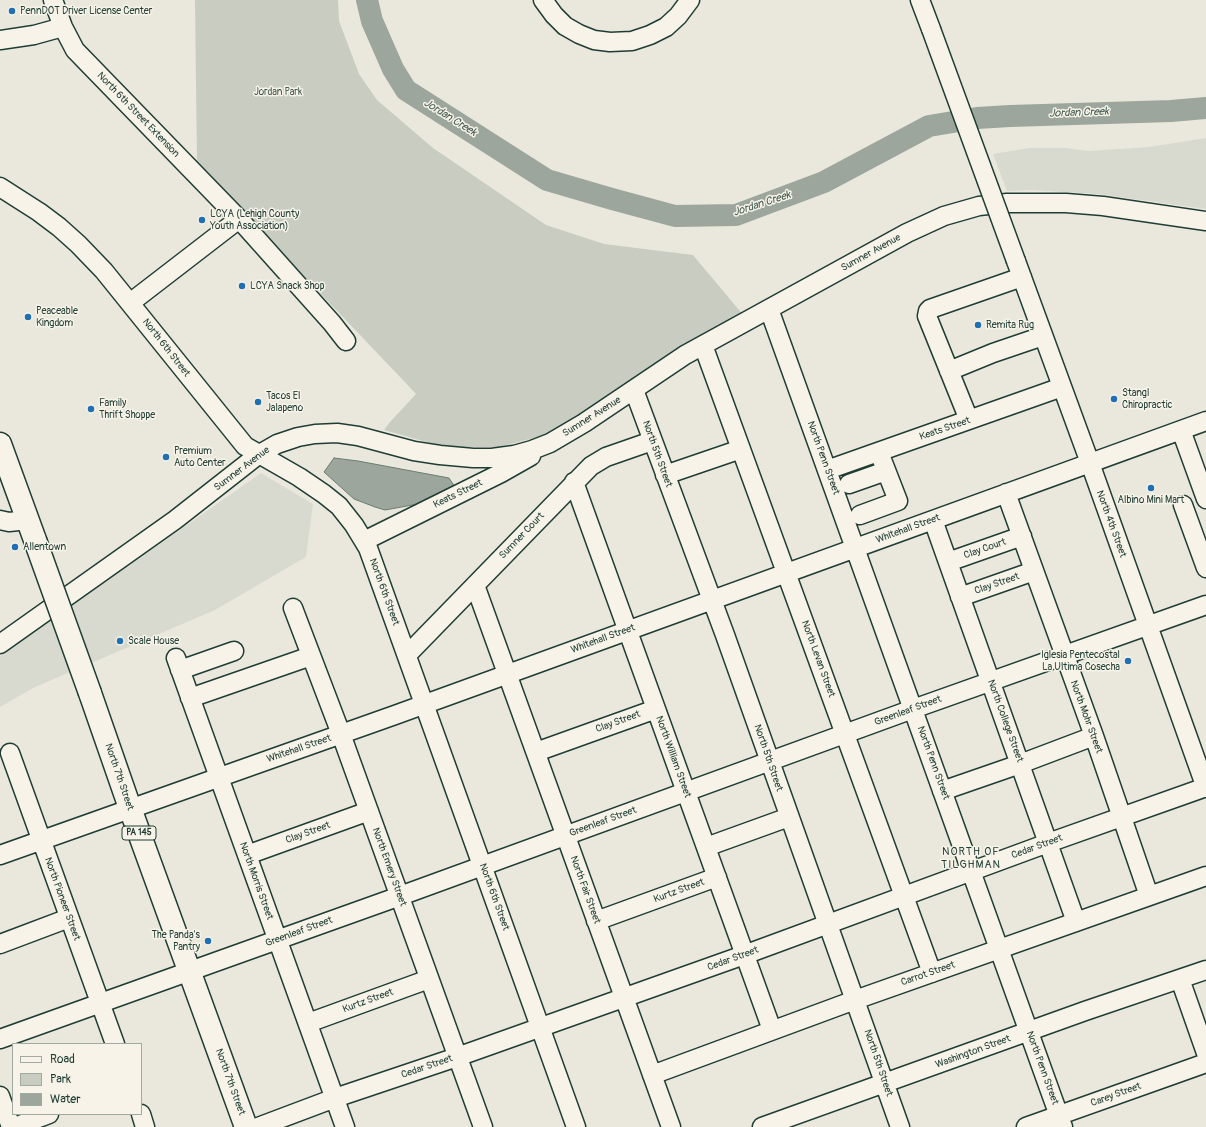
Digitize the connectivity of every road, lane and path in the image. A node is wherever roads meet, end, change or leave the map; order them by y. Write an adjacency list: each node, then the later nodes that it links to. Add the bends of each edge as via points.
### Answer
1 (53, 0): 5 (street, North 6th Street Extension)
2 (543, 0): 3 (street, via 565,26 594,40 610,42 632,41 666,27)
3 (690, 0)
4 (920, 0): 10 (street, North 4th Street, bridge)
5 (64, 28): 6 (street); 8 (street, North 6th Street Extension, via 75,50)
6 (0, 40)
7 (0, 187): 11 (street, North 6th Street, via 39,212 73,240 104,271)
8 (239, 219): 11 (street); 14 (street, North 6th Street Extension)
9 (1206, 221): 12 (street, Sumner Avenue, via 1066,203 1007,203 979,206 944,216 907,233)
10 (1019, 269): 13 (street, North 4th Street); 16 (street, via 930,308 927,316)
11 (130, 303): 27 (street, North 6th Street, via 240,441)
12 (769, 309): 15 (street, Sumner Avenue); 29 (street, North Penn Street)
13 (1043, 336): 16 (street); 17 (street, North 4th Street)
14 (346, 341)
15 (703, 345): 18 (street, Sumner Avenue); 25 (street, North Levan Street)
16 (949, 371): 19 (street)
17 (1062, 387): 19 (street, Keats Street); 28 (street, North 4th Street)
18 (634, 390): 22 (street, North 5th Street); 23 (street, Sumner Avenue)
19 (969, 420): 26 (street, Keats Street)
20 (1206, 421): 21 (street, Whitehall Street)
21 (1181, 430): 28 (street, Whitehall Street); 35 (street)
22 (652, 441): 31 (street, North 5th Street); 32 (street, Sumner Court, via 606,457 591,466)
23 (550, 443): 27 (street, Sumner Avenue, via 514,455 473,458 440,456 337,433 298,437); 44 (street, Keats Street, via 501,473)
24 (0, 444): 41 (main road, PA 145)
25 (741, 449): 31 (street); 49 (street, North Levan Street)
26 (880, 452): 29 (street, Keats Street); 30 (street)
27 (258, 455): 44 (street, North 6th Street, via 299,477 339,506); 57 (street, Sumner Avenue, via 175,520)
28 (1090, 463): 34 (street, Whitehall Street); 55 (street, North 4th Street)
29 (827, 470): 45 (street, North Penn Street)
30 (886, 471): 33 (street); 36 (street, via 898,501)
31 (665, 475): 52 (street, North 5th Street)
32 (574, 482): 50 (street, Sumner Court); 56 (street, North William Street)
33 (849, 484)
34 (1006, 493): 40 (street, Whitehall Street); 43 (street, North Mohr Street)
35 (1206, 499)
36 (891, 504): 38 (street); 42 (street)
37 (1183, 505): 47 (street)
38 (860, 515)
39 (0, 520): 41 (street)
40 (933, 520): 42 (street, Whitehall Street); 46 (street, North College Street)
41 (31, 530): 79 (main road, North 7th Street / PA 145, bridge)
42 (901, 531): 45 (street, Whitehall Street)
43 (1022, 536): 46 (street, Clay Court); 48 (street, North Mohr Street)
44 (364, 541): 59 (street, North 6th Street)
45 (855, 548): 49 (street, Whitehall Street); 67 (street, North Penn Street)
46 (948, 562): 51 (street, North College Street)
47 (1206, 568)
48 (1034, 571): 51 (street, Clay Street); 60 (street, North Mohr Street)
49 (786, 573): 52 (street, Whitehall Street); 69 (street, North Levan Street)
50 (475, 584): 59 (street, Sumner Court); 62 (street, North Fair Street)
51 (960, 597): 63 (street, North College Street)
52 (712, 600): 56 (street, Whitehall Street); 72 (street, North 5th Street)
53 (1206, 605): 55 (street, Greenleaf Street)
54 (293, 608): 61 (street, North Emery Street)
55 (1148, 626): 60 (street, Greenleaf Street); 76 (street, North 4th Street)
56 (628, 630): 62 (street, Whitehall Street); 66 (street, North William Street)
57 (0, 644)
58 (234, 651): 64 (street, North Morris Street, via 178,664)
59 (407, 655): 65 (street, North 6th Street)
60 (1064, 655): 63 (street, Greenleaf Street); 70 (street, North Mohr Street)
61 (311, 656): 64 (street); 68 (street, North Emery Street)
62 (507, 674): 65 (street, Whitehall Street); 71 (street, North Fair Street)
63 (990, 682): 67 (street, Greenleaf Street); 74 (street, North College Street)
64 (190, 698): 75 (street, North Morris Street)
65 (424, 704): 68 (street, Whitehall Street); 89 (street, North 6th Street)
66 (656, 709): 71 (street, Clay Street); 78 (street, North William Street)
67 (913, 709): 69 (street, Greenleaf Street); 77 (street, North Penn Street)
68 (341, 734): 75 (street, Whitehall Street); 80 (street, North Emery Street)
69 (845, 734): 72 (street, Greenleaf Street); 94 (street, North Levan Street)
70 (1094, 736): 74 (street); 82 (street, North Mohr Street)
71 (536, 752): 83 (street, North Fair Street)
72 (769, 762): 78 (street, Greenleaf Street); 81 (street, North 5th Street)
73 (8, 763): 84 (street, North Pioneer Street)
74 (1020, 764): 77 (street); 85 (street, North College Street)
75 (219, 777): 79 (street, Whitehall Street); 88 (street, North Morris Street)
76 (1206, 787): 82 (street, Cedar Street)
77 (942, 791): 90 (street, North Penn Street)
78 (686, 792): 83 (street, Greenleaf Street); 86 (street, North William Street)
79 (130, 808): 84 (street, Whitehall Street); 105 (main road, North 7th Street / PA 145)
80 (369, 811): 88 (street, Clay Street); 93 (street, North Emery Street)
81 (789, 817): 86 (street); 99 (street, North 5th Street)
82 (1121, 817): 85 (street, Cedar Street); 95 (street, North Mohr Street)
83 (566, 836): 89 (street, Greenleaf Street); 97 (street, North Fair Street)
84 (41, 840): 87 (street, Whitehall Street); 96 (street, North Pioneer Street)
85 (1048, 843): 90 (street, Cedar Street); 98 (street, North College Street)
86 (706, 847): 92 (street, North William Street)
87 (0, 855)
88 (247, 855): 100 (street, North Morris Street)
89 (483, 866): 93 (street, Greenleaf Street); 113 (street, North 6th Street)
90 (972, 871): 94 (street, Cedar Street); 102 (street, North Penn Street)
91 (1206, 876): 95 (street, Carrot Street)
92 (718, 877): 97 (street, Kurtz Street); 103 (street, North William Street)
93 (400, 896): 100 (street, Greenleaf Street); 107 (street, North Emery Street)
94 (904, 896): 99 (street, Cedar Street); 106 (street, North Levan Street)
95 (1150, 896): 98 (street, Carrot Street)
96 (69, 918): 101 (street); 111 (street, North Pioneer Street)
97 (596, 921): 109 (street, North Fair Street)
98 (1076, 922): 102 (street, Carrot Street)
99 (827, 925): 103 (street, Cedar Street); 110 (street, North 5th Street)
100 (277, 940): 105 (street, Greenleaf Street); 112 (street, North Morris Street)
101 (0, 944)
102 (1000, 950): 106 (street, Carrot Street); 115 (street, North Penn Street)
103 (744, 955): 109 (street, Cedar Street); 114 (street, North William Street)
104 (1206, 970): 108 (street, Washington Street)
105 (189, 972): 111 (street, Greenleaf Street); 131 (main road, North 7th Street / PA 145)
106 (932, 973): 110 (street, Carrot Street)
107 (429, 979): 112 (street, Kurtz Street); 119 (street, North Emery Street)
108 (1180, 979): 115 (street, Washington Street); 118 (street)
109 (624, 998): 113 (street, Cedar Street); 121 (street, North Fair Street)
110 (855, 1000): 114 (street, Carrot Street); 122 (street, North 5th Street)
111 (100, 1003): 116 (street, Greenleaf Street); 117 (street, North Pioneer Street)
112 (308, 1023): 124 (street, North Morris Street)
113 (541, 1027): 119 (street, Cedar Street); 135 (street, North 6th Street)
114 (772, 1030): 121 (street, Carrot Street)
115 (1029, 1032): 122 (street, Washington Street); 127 (street, North Penn Street)
116 (0, 1039)
117 (115, 1043)
118 (1206, 1053)
119 (457, 1057): 124 (street, Cedar Street); 134 (street, North Emery Street)
120 (1206, 1062): 127 (street, Carey Street)
121 (652, 1075): 136 (street, North Fair Street)
122 (885, 1083): 137 (street, Washington Street); 138 (street, North 5th Street)
123 (0, 1096): 128 (street)
124 (335, 1098): 132 (street, Cedar Street); 133 (street, North Morris Street)
125 (47, 1115): 129 (street)
126 (141, 1115): 130 (street)
127 (1061, 1121): 139 (street, Carey Street)
128 (11, 1127)
129 (15, 1127)
130 (145, 1127)
131 (246, 1127)
132 (258, 1127)
133 (345, 1127)
134 (483, 1127)
135 (576, 1127)
136 (670, 1127)
137 (762, 1127)
138 (900, 1127)
139 (1026, 1127)

